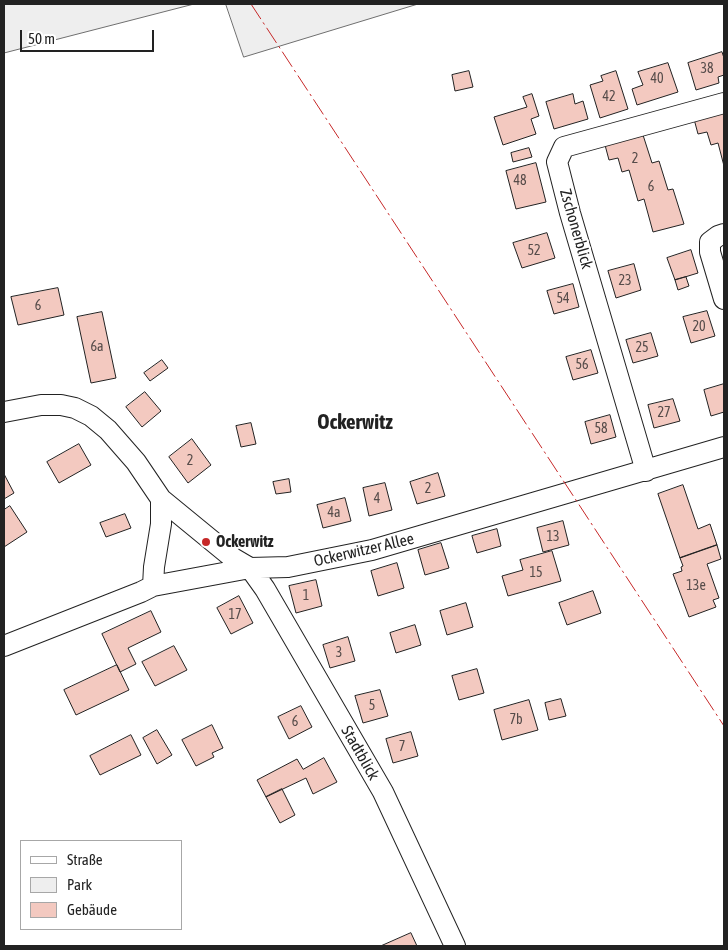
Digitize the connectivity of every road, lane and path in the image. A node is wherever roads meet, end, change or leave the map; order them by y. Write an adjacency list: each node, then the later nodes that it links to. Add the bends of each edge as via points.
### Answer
1 (724, 103): 6 (street, Zschonerblick, via 564,147 557,162)
2 (724, 234): 3 (street, via 710,242 710,252)
3 (724, 299)
4 (4, 412): 7 (street, via 61,405 91,416 136,462)
5 (724, 447): 6 (street, Ockerwitzer Allee)
6 (646, 471): 8 (street, Ockerwitzer Allee, via 372,550 288,567)
7 (161, 499): 8 (street, via 233,558); 9 (street)
8 (250, 568): 9 (street, Ockerwitzer Allee); 11 (street, Stadtblick, via 383,792)
9 (153, 586): 10 (street, Ockerwitzer Allee)
10 (4, 646)
11 (455, 946)

